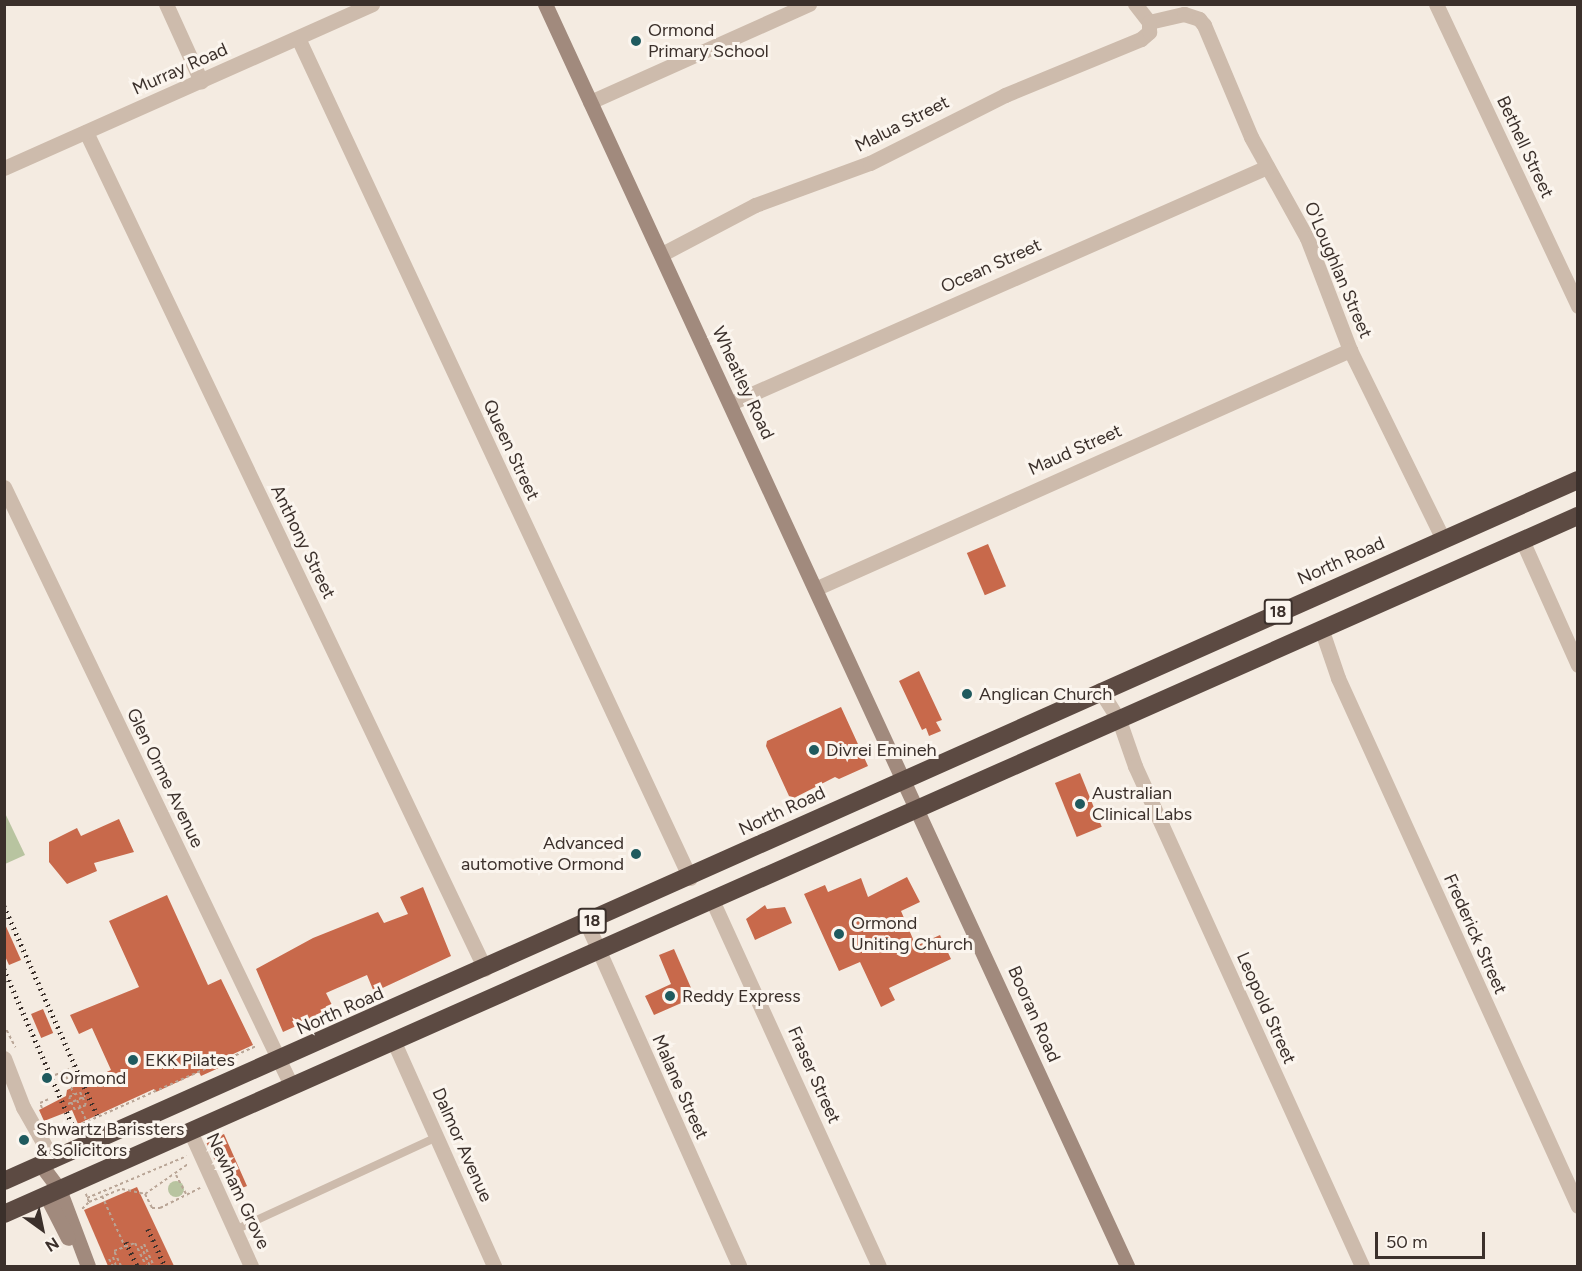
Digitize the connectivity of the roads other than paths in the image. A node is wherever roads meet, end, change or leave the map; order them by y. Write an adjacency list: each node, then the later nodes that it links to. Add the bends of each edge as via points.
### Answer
1 (166, 4): 9 (street)
2 (372, 4): 8 (street, Murray Road)
3 (545, 4): 10 (street, Wheatley Road)
4 (809, 4): 10 (street)
5 (1135, 4): 7 (street)
6 (1436, 4): 15 (street, Bethell Street)
7 (1149, 22): 12 (street, O'Loughlan Street, via 1184,14 1199,19); 14 (street, Malua Street, via 1149,32 1142,39 1005,95 870,163 755,205)
8 (298, 38): 9 (street, Murray Road); 32 (street, Queen Street)
9 (201, 81): 11 (street, Murray Road)
10 (590, 102): 14 (street, Wheatley Road)
11 (86, 132): 13 (street, Murray Road); 36 (street, Anthony Street)
12 (1267, 167): 16 (street, O'Loughlan Street, via 1316,258); 17 (street, Ocean Street)
13 (4, 168)
14 (662, 254): 17 (street, Wheatley Road)
15 (1578, 306)
16 (1350, 350): 21 (street, O'Loughlan Street); 23 (street, Maud Street)
17 (731, 403): 23 (street, Wheatley Road)
18 (1578, 480): 21 (highway, North Road / 18)
19 (4, 487): 39 (street, Glen Orme Avenue)
20 (1578, 516): 22 (highway, 18)
21 (1443, 539): 26 (highway, North Road / 18)
22 (1522, 540): 24 (highway, 18); 25 (street)
23 (817, 588): 28 (street, Wheatley Road)
24 (1317, 630): 27 (highway, 18); 46 (street, Frederick Street)
25 (1578, 664)
26 (1100, 690): 27 (street, Leopold Street); 28 (highway, North Road / 18)
27 (1114, 722): 29 (highway, 18); 55 (street, Leopold Street)
28 (904, 779): 29 (street, Booran Road); 30 (highway, North Road / 18)
29 (919, 808): 31 (highway, 18); 54 (street, Booran Road)
30 (816, 819): 31 (highway); 32 (highway, North Road / 18)
31 (830, 848): 33 (highway, 18)
32 (690, 878): 34 (highway, North Road / 18)
33 (712, 900): 35 (highway, 18); 53 (street, Fraser Street)
34 (587, 924): 35 (street, Malane Street); 36 (highway, North Road / 18)
35 (598, 949): 37 (highway, 18); 52 (street, Malane Street)
36 (485, 969): 39 (highway, North Road / 18)
37 (393, 1040): 40 (highway, 18); 42 (street, Dalmor Avenue)
38 (4, 1058): 43 (street)
39 (279, 1060): 40 (street, Glen Orme Avenue); 43 (highway, North Road / 18)
40 (291, 1085): 41 (highway, 18)
41 (190, 1131): 45 (highway, 18); 48 (street, Newham Grove)
42 (437, 1137): 48 (lane); 51 (street, Dalmor Avenue)
43 (47, 1162): 44 (highway, North Road / 18); 45 (street)
44 (4, 1180)
45 (52, 1192): 47 (highway, 18); 49 (street)
46 (1578, 1206)
47 (4, 1214)
48 (235, 1230): 50 (street, Newham Grove)
49 (87, 1264)
50 (251, 1266)
51 (494, 1266)
52 (739, 1266)
53 (879, 1266)
54 (1127, 1266)
55 (1362, 1266)

